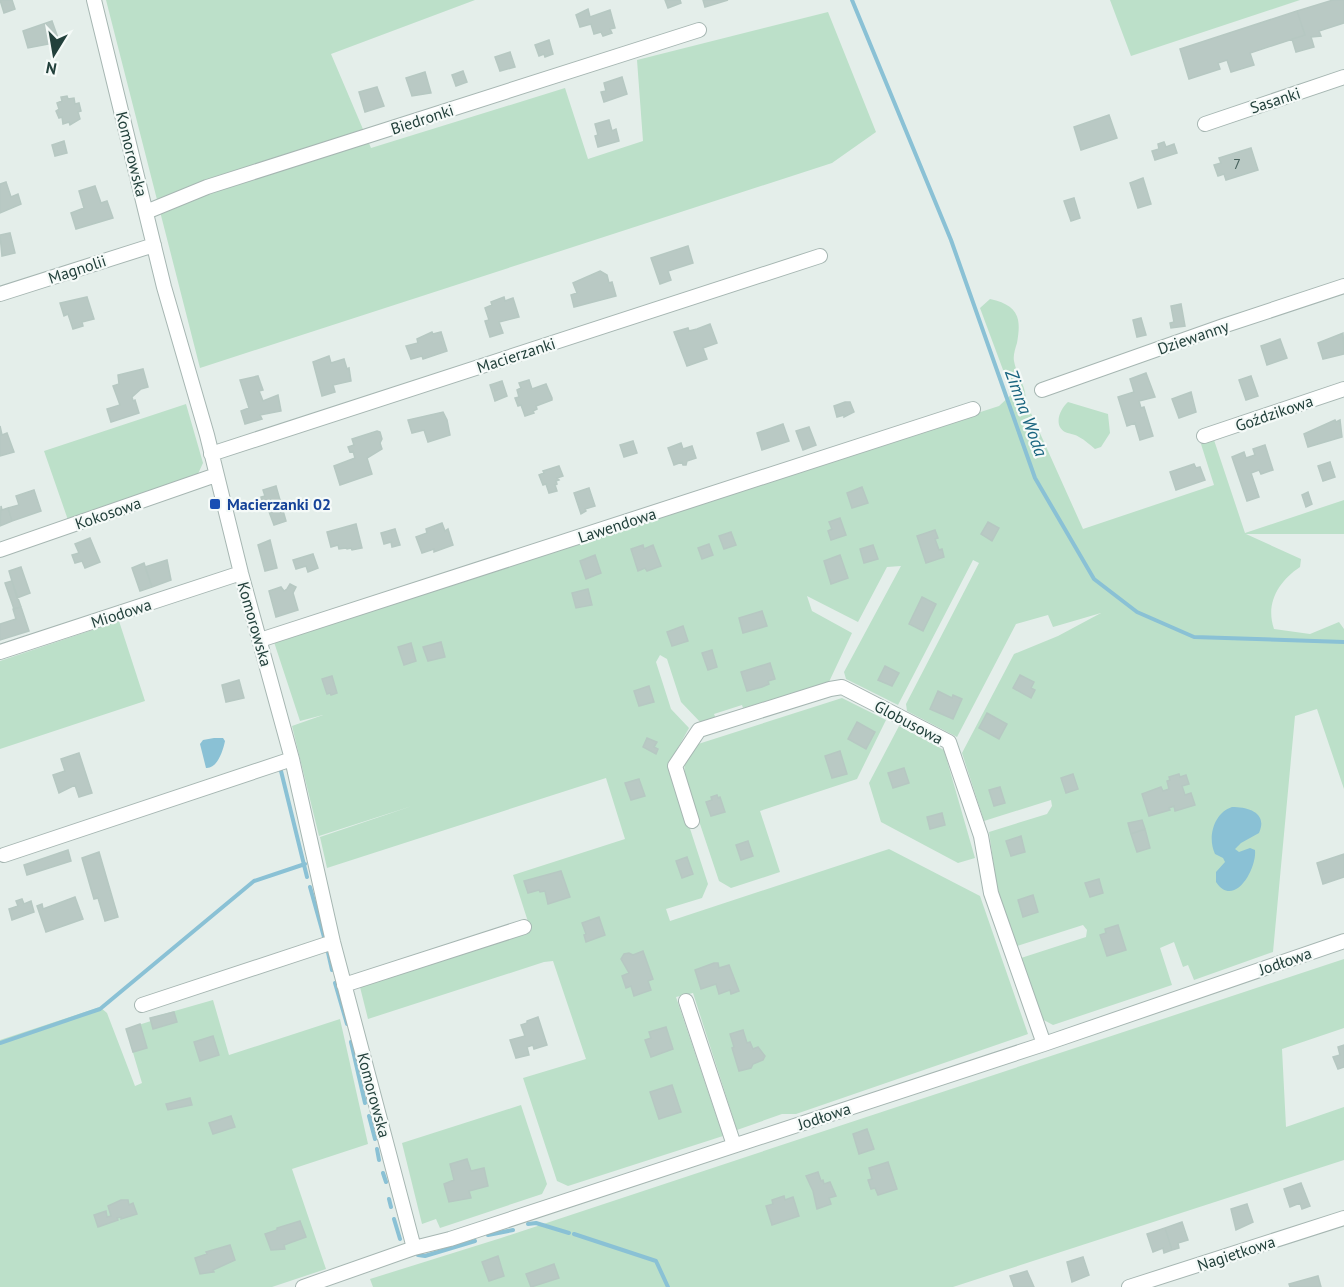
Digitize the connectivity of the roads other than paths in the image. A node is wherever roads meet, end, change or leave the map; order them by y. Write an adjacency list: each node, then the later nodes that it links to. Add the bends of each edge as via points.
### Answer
1 (94, 0): 5 (street, Komorowska)
2 (699, 30): 5 (street, Biedronki, via 207,187)
3 (1344, 77): 4 (street, Sasanki)
4 (1206, 123)
5 (146, 212): 6 (street, Komorowska)
6 (154, 245): 9 (street, Magnolii); 14 (street, Komorowska)
7 (820, 256): 14 (street, Macierzanki)
8 (1344, 286): 11 (street, Dziewanny)
9 (0, 294)
10 (1344, 389): 13 (street, Goździkowa)
11 (1042, 390)
12 (973, 409): 18 (street, Lawendowa)
13 (1204, 436)
14 (211, 454): 15 (street, Komorowska)
15 (216, 475): 16 (street, Kokosowa); 17 (street, Komorowska)
16 (0, 550)
17 (241, 573): 18 (street, Komorowska); 19 (street, Miodowa)
18 (260, 640): 20 (street, Komorowska)
19 (0, 652)
20 (292, 759): 22 (street); 25 (street, Komorowska)
21 (692, 821): 29 (street, Globusowa, via 675,766 699,730 819,693 842,687 949,742 981,836 991,893)
22 (4, 855)
23 (524, 927): 26 (street)
24 (1344, 941): 29 (street, Jodłowa)
25 (333, 942): 26 (street, Komorowska); 28 (street)
26 (345, 985): 32 (street, Komorowska)
27 (686, 1001): 30 (street)
28 (142, 1005)
29 (1044, 1044): 30 (street, Jodłowa)
30 (734, 1145): 32 (street, Jodłowa)
31 (1344, 1218): 34 (street, Nagietkowa)
32 (414, 1248): 33 (street, Jodłowa)
33 (303, 1287)
34 (1129, 1287)

